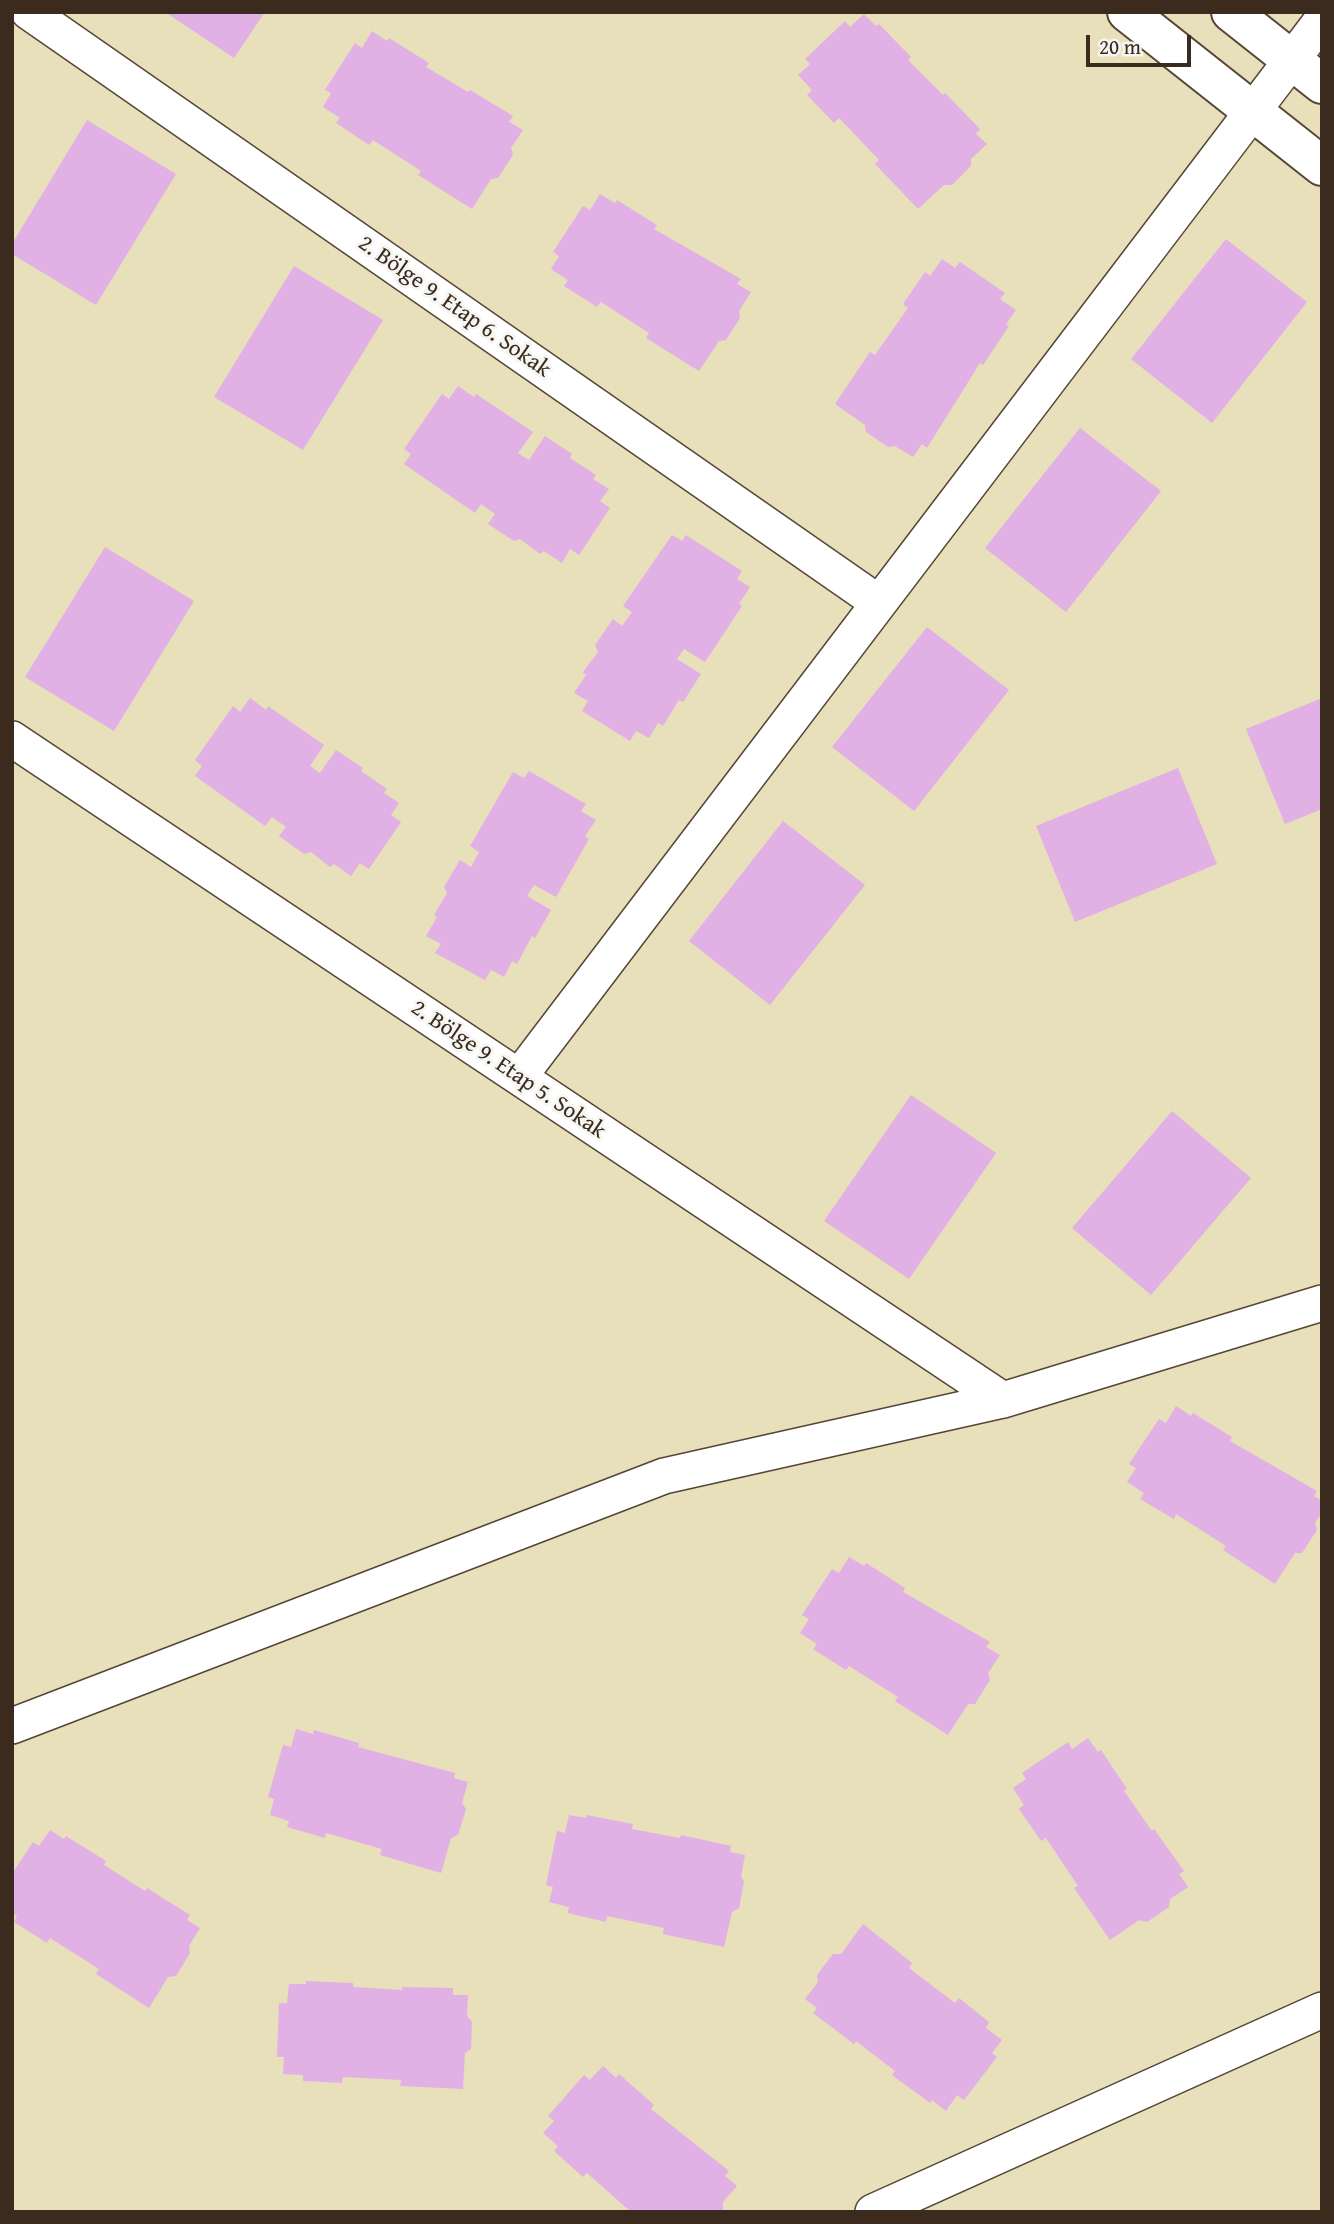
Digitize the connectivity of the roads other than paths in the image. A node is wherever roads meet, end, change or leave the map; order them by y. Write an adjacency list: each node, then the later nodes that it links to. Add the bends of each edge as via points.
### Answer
1 (29, 12): 9 (street, 2. Bölge 9. Etap 6. Sokak)
2 (1127, 12): 7 (main road)
3 (1231, 12): 5 (main road)
4 (1322, 20): 5 (street)
5 (1291, 60): 6 (main road); 7 (street)
6 (1322, 84)
7 (1252, 111): 8 (main road); 9 (street)
8 (1322, 166)
9 (879, 603): 11 (street)
10 (12, 740): 11 (street, 2. Bölge 9. Etap 5. Sokak)
11 (519, 1077): 13 (street, 2. Bölge 9. Etap 5. Sokak)
12 (1322, 1303): 13 (street)
13 (1003, 1400): 14 (street, via 664,1476)
14 (12, 1726)
15 (1322, 2010): 16 (street)
16 (873, 2212)

